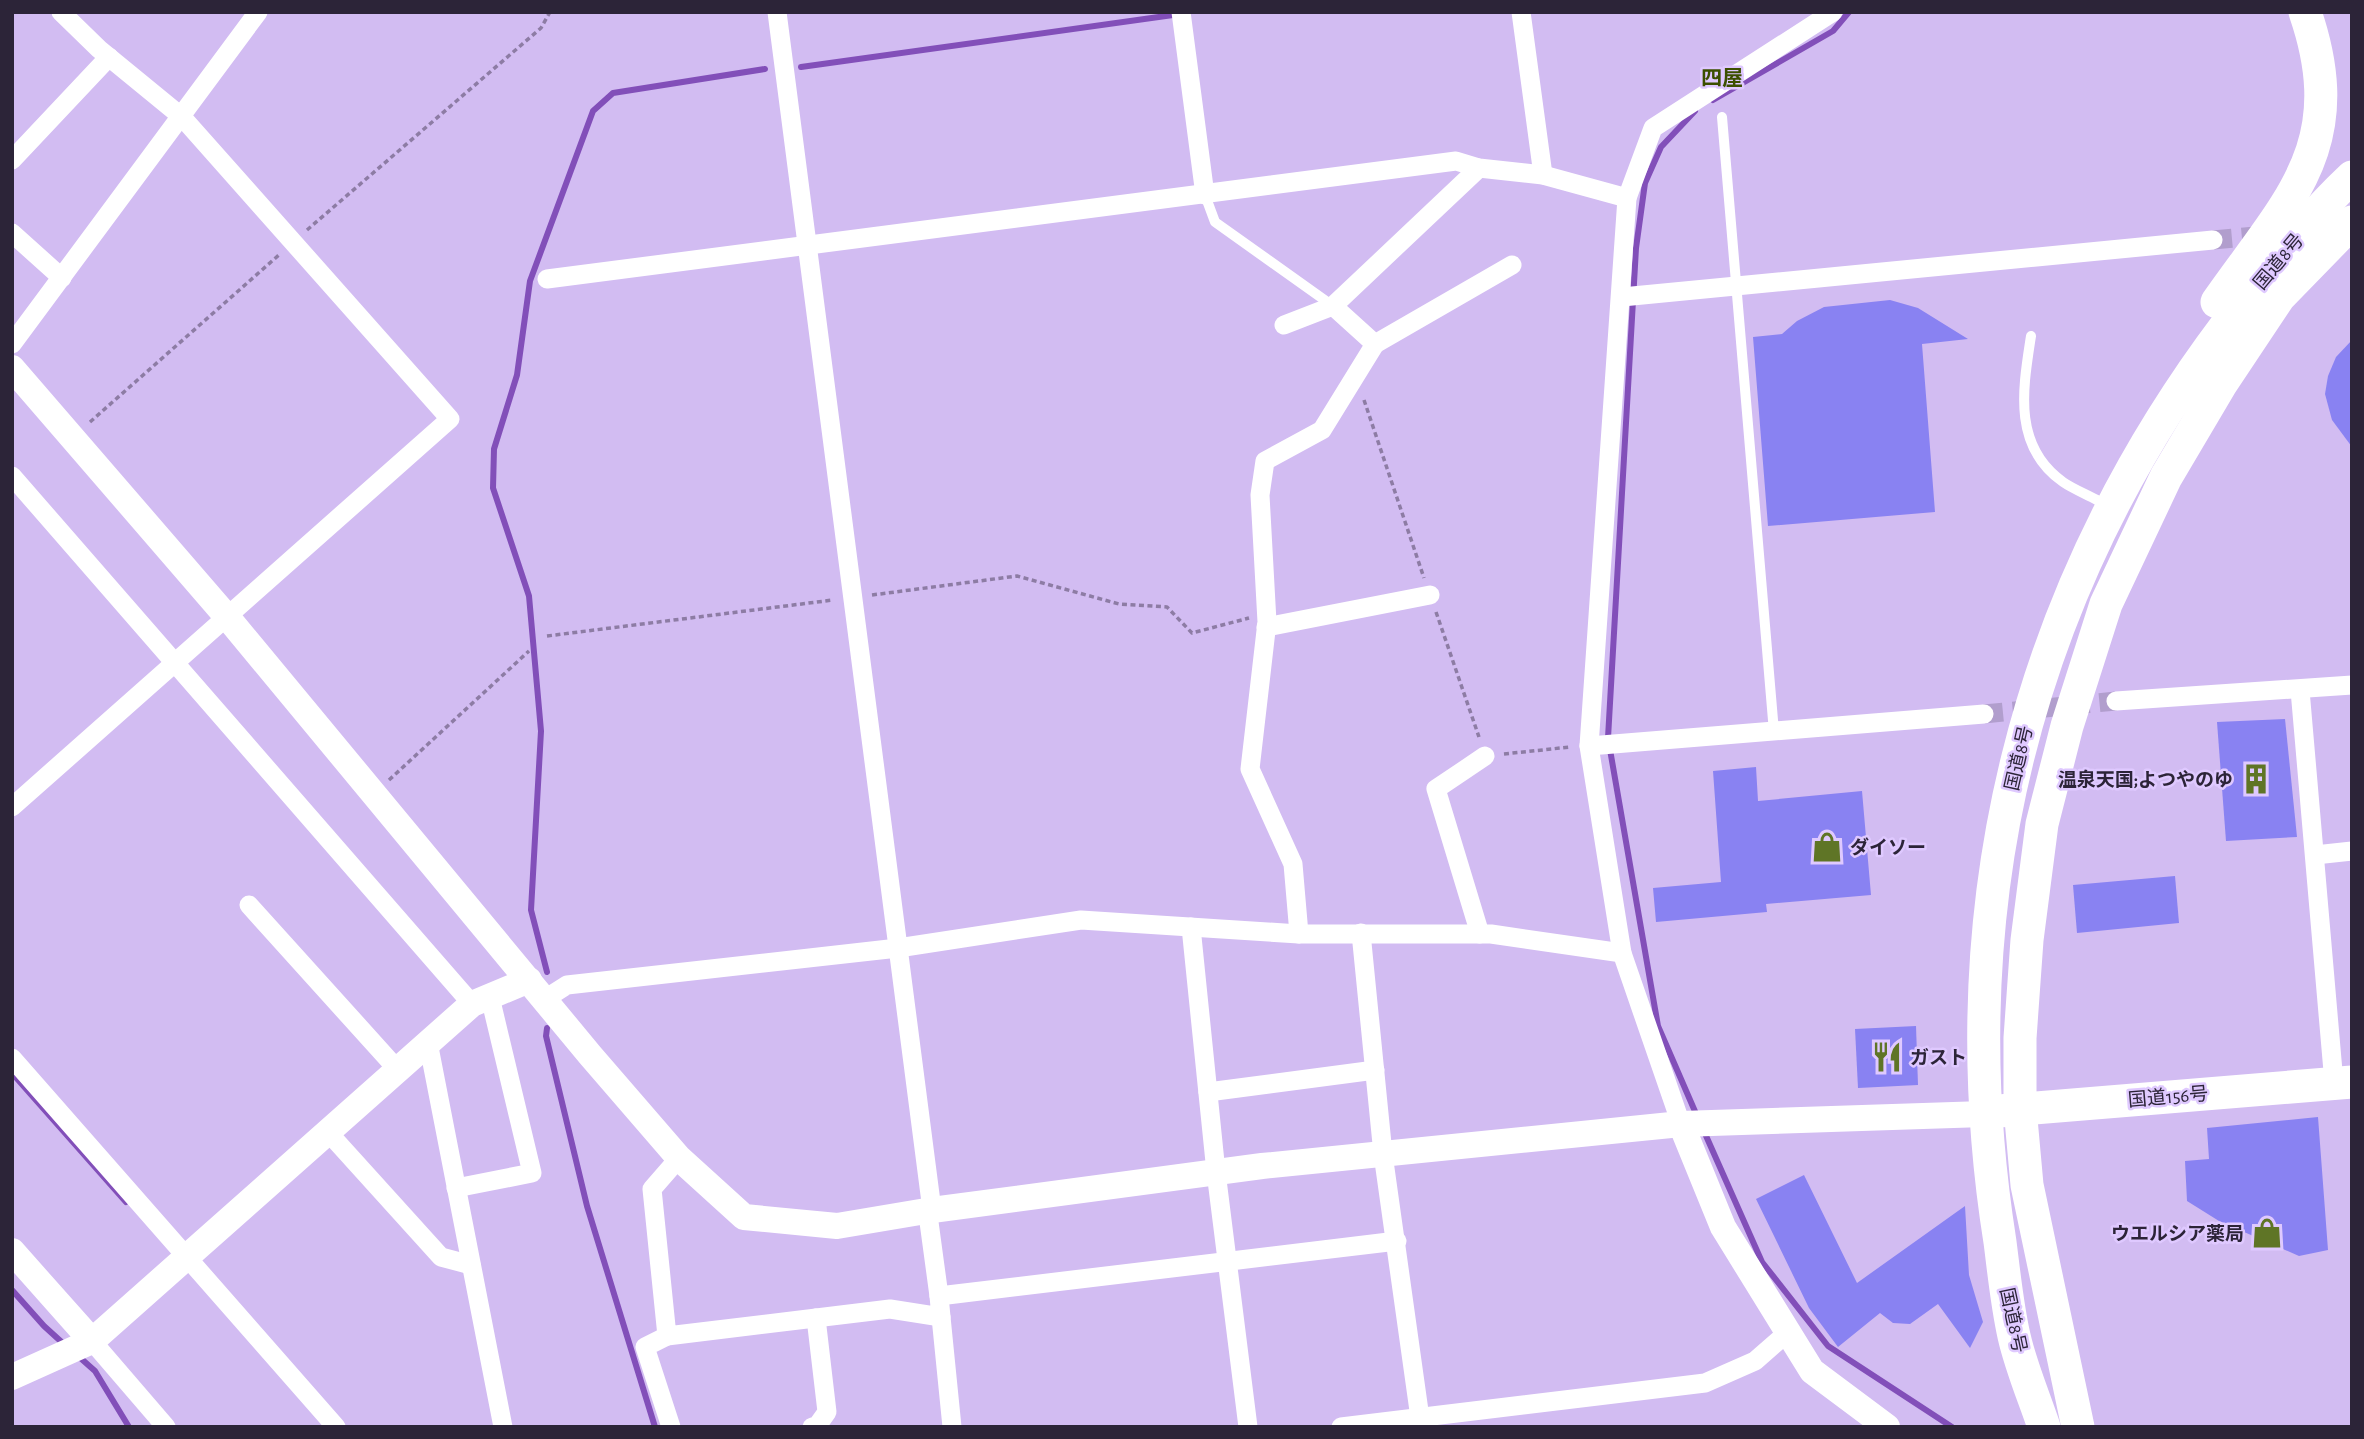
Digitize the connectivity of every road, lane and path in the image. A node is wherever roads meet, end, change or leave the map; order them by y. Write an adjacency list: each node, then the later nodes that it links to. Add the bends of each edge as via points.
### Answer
1 (61, 12): 9 (street)
2 (258, 12): 10 (street)
3 (550, 12): 21 (path, via 541,28)
4 (777, 12): 22 (street)
5 (1181, 12): 16 (street)
6 (1521, 12): 14 (street)
7 (1833, 12): 17 (street, via 1653,128)
8 (2305, 12): 36 (highway, via 2323,99 2313,153 2299,186 2175,362)
9 (109, 57): 10 (street); 12 (street)
10 (182, 117): 21 (street); 24 (street)
11 (1722, 117): 26 (lane)
12 (12, 160)
13 (1479, 168): 14 (street); 16 (street, via 1456,162); 28 (street)
14 (1543, 175): 17 (street)
15 (2352, 177): 39 (highway, 国道8号, via 2258,283 2179,387 2122,486)
16 (1205, 195): 22 (street); 28 (lane, via 1215,222)
17 (1627, 198): 27 (street)
18 (2352, 222): 71 (highway, 国道8号, via 2279,297 2221,384 2166,477 2106,604 2042,824 2027,940)
19 (12, 233): 24 (street)
20 (2213, 240): 26 (street)
21 (293, 242): 34 (path); 40 (street, via 450,419)
22 (806, 243): 25 (street); 38 (street)
23 (1512, 265): 32 (street)
24 (62, 278): 31 (street)
25 (547, 279)
26 (1736, 286): 27 (street); 49 (lane)
27 (1623, 297): 50 (street)
28 (1333, 306): 29 (street); 32 (street)
29 (1284, 325)
30 (2031, 336): 36 (lane, via 2022,395 2025,429 2039,458 2063,482)
31 (12, 344)
32 (1375, 344): 41 (street, via 1322,430 1265,461 1260,495)
33 (12, 368): 34 (street)
34 (72, 438): 40 (street)
35 (12, 476): 44 (street)
36 (2097, 500): 39 (highway, via 2080,536)
37 (1430, 594): 41 (street)
38 (852, 597): 41 (path, via 1017,576 1119,604 1167,607 1192,633); 42 (path); 61 (street)
39 (2062, 612): 72 (highway, 国道8号, via 2021,736 1992,881 1983,1029)
40 (228, 618): 44 (street); 52 (street)
41 (1266, 620): 59 (street, via 1250,769 1293,864)
42 (547, 636)
43 (529, 651): 52 (path)
44 (174, 663): 53 (street); 64 (street)
45 (2352, 685): 46 (street)
46 (2300, 690): 47 (street); 55 (street)
47 (2116, 701)
48 (1984, 714): 49 (street)
49 (1774, 732): 50 (street)
50 (1589, 746): 62 (street)
51 (1485, 756): 60 (street, via 1436,789)
52 (374, 793): 63 (street)
53 (12, 807)
54 (2352, 850): 55 (street)
55 (2315, 855): 69 (street)
56 (249, 905): 67 (street)
57 (1191, 928): 59 (street); 61 (street, via 1081,920); 70 (street)
58 (1361, 933): 59 (street); 60 (street); 68 (street)
59 (1299, 934)
60 (1480, 934): 62 (street)
61 (898, 948): 63 (street); 79 (street)
62 (1622, 953): 73 (street)
63 (537, 990): 64 (street); 76 (street)
64 (481, 1000): 65 (street); 78 (street, via 531,1173)
65 (428, 1042): 67 (street); 78 (street)
66 (12, 1058): 82 (street)
67 (397, 1069): 74 (street)
68 (1376, 1070): 70 (street); 75 (street)
69 (2343, 1083): 71 (highway, 国道156号)
70 (1208, 1092): 77 (street)
71 (2020, 1108): 72 (highway, 国道156号); 103 (highway, 国道8号, via 2027,1185)
72 (1984, 1114): 73 (street); 102 (highway, 国道8号, via 2014,1336)
73 (1684, 1124): 75 (street); 88 (street, via 1723,1227)
74 (327, 1131): 82 (street); 84 (street, via 441,1257)
75 (1383, 1154): 77 (street); 80 (street)
76 (679, 1158): 79 (street, via 744,1217 838,1226); 89 (street, via 652,1189)
77 (1216, 1172): 79 (street); 83 (street)
78 (456, 1188): 84 (street)
79 (932, 1210): 85 (street, via 929,1222)
80 (1397, 1241): 83 (street); 92 (street)
81 (12, 1251): 90 (street)
82 (181, 1260): 90 (street); 94 (street)
83 (1229, 1261): 85 (street); 99 (street)
84 (471, 1265): 95 (street)
85 (939, 1296): 86 (street)
86 (941, 1317): 87 (street, via 890,1309); 98 (street)
87 (816, 1318): 89 (street); 97 (street, via 827,1412)
88 (1787, 1333): 92 (street, via 1755,1361 1705,1383); 101 (street, via 1812,1371)
89 (667, 1336): 96 (street, via 645,1347)
90 (77, 1348): 91 (street); 93 (street)
91 (12, 1377)
92 (1420, 1418): 100 (street)
93 (166, 1427)
94 (336, 1427)
95 (503, 1427)
96 (671, 1427)
97 (812, 1427)
98 (953, 1427)
99 (1248, 1427)
100 (1341, 1427)
101 (1887, 1427)
102 (2044, 1427)
103 (2077, 1427)

